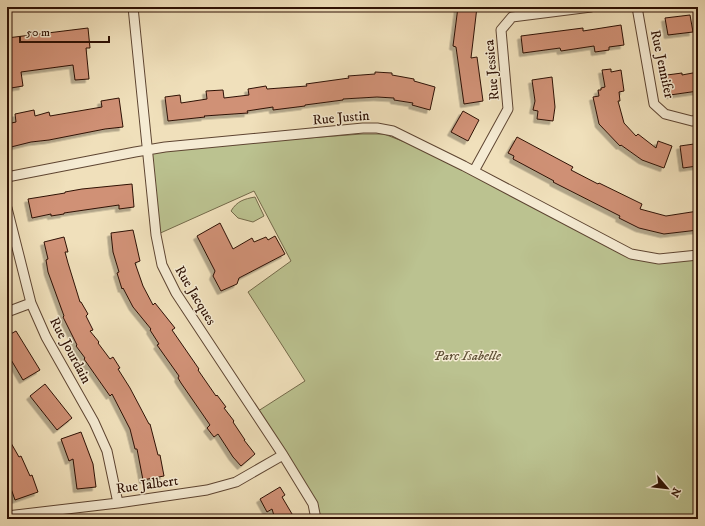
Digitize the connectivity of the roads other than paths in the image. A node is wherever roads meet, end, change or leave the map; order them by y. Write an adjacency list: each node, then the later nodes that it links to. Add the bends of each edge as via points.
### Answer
1 (133, 7): 5 (street, Rue Jacques)
2 (591, 7): 6 (street, Rue Jessica, via 512,17 501,30 508,109)
3 (637, 7): 4 (street, Rue Jennifer, via 654,104 665,114 692,121)
4 (698, 120)
5 (147, 150): 6 (street, Rue Justin, via 377,128 393,131); 7 (street, Rue Justin); 12 (street, Rue Jacques, via 156,235 162,265 176,293)
6 (474, 171): 9 (street, Rue Justin, via 631,254 659,259)
7 (7, 177)
8 (7, 208): 10 (street, Rue Jourdain)
9 (698, 255)
10 (32, 303): 11 (street); 13 (street, Rue Jourdain, via 46,337 94,422 106,451)
11 (7, 312)
12 (283, 455): 13 (street, Rue Jalbert, via 236,482 207,490); 15 (street, Rue Jacques, via 313,504)
13 (118, 503): 14 (street, Rue Jalbert)
14 (7, 516)
15 (316, 519)

